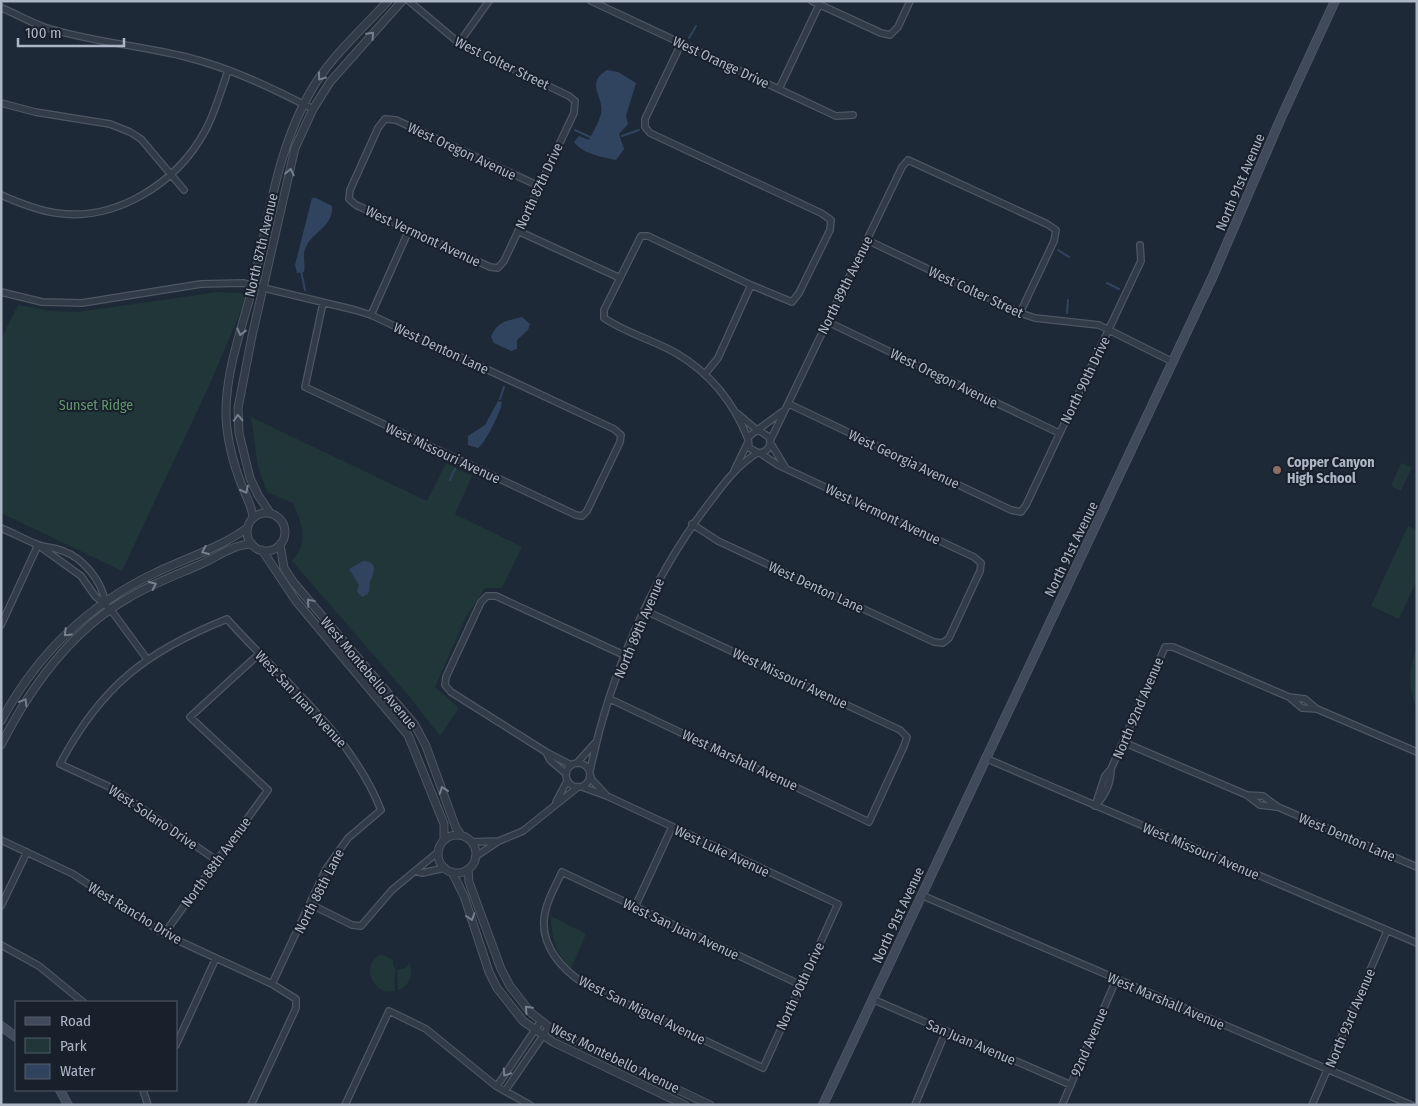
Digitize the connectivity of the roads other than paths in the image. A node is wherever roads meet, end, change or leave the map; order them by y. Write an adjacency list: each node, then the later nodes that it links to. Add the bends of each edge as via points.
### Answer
1 (5, 1): 11 (street)
2 (388, 1): 18 (street, North 87th Avenue, one-way to 18, via 332,61)
3 (402, 1): 19 (street, North 87th Avenue, one-way to 3, via 340,68)
4 (409, 1): 12 (street, West Colter Street)
5 (489, 1): 12 (street)
6 (591, 1): 13 (street, West Orange Drive)
7 (812, 1): 10 (street)
8 (910, 1): 10 (street, via 898,27 890,34 880,33)
9 (1335, 1): 41 (main road, North 91st Avenue)
10 (819, 5): 15 (street)
11 (2, 9): 14 (street, via 65,33 180,56)
12 (459, 43): 16 (street, West Colter Street)
13 (681, 44): 15 (street, West Orange Drive); 33 (street, via 645,118 645,127 650,133 831,220 830,230 792,302)
14 (228, 70): 18 (street); 21 (street, via 205,131)
15 (779, 89): 20 (street, West Orange Drive, via 836,116)
16 (575, 101): 22 (street, North 87th Drive, via 574,112)
17 (1, 103): 21 (street, via 110,124 130,132 141,139)
18 (304, 105): 19 (street); 32 (street, North 87th Avenue, via 281,162)
19 (312, 109): 34 (street, North 87th Avenue, one-way to 19, via 295,148)
20 (853, 115)
21 (171, 175): 23 (street); 24 (street, via 144,195 95,211 58,213)
22 (539, 186): 25 (street, West Oregon Avenue, via 396,120 385,119 350,190); 27 (street, North 87th Drive)
23 (184, 190)
24 (1, 196)
25 (350, 199): 26 (street, West Vermont Avenue, via 356,205)
26 (410, 230): 30 (street, West Vermont Avenue); 38 (street)
27 (518, 231): 30 (street, North 87th Drive); 31 (street)
28 (867, 240): 37 (street, West Colter Street); 37 (street, North 89th Avenue, via 908,160 1047,224 1056,230 1054,241); 39 (street, North 89th Avenue)
29 (1140, 245): 40 (street, North 90th Drive, via 1141,261)
30 (498, 268)
31 (620, 278): 33 (street, via 636,242 641,236 648,236); 42 (street, via 604,310 604,318 676,353)
32 (253, 285): 34 (street, West Denton Lane); 35 (street, via 228,282 201,284 82,303 42,302); 56 (street, North 87th Avenue, one-way to 56, via 232,365 226,414 231,457 250,500)
33 (751, 285): 42 (street, via 718,358)
34 (264, 288): 36 (street, West Denton Lane); 54 (street, North 87th Avenue, one-way to 34, via 250,478 239,433 238,408)
35 (1, 292)
36 (323, 303): 38 (street, West Denton Lane); 55 (street, West Missouri Avenue, via 306,388)
37 (1020, 313): 40 (street, West Colter Street, via 1035,318 1087,322)
38 (371, 316): 55 (street, West Denton Lane, via 621,434 620,442)
39 (828, 322): 43 (street, North 89th Avenue); 47 (street, West Oregon Avenue)
40 (1109, 330): 41 (street, West Colter Street); 47 (street, North 90th Drive)
41 (1173, 362): 81 (main road, North 91st Avenue)
42 (705, 374): 45 (street)
43 (789, 404): 44 (street, North 89th Avenue); 53 (street, West Georgia Avenue)
44 (784, 411): 46 (street, North 89th Avenue); 49 (street, North 89th Avenue)
45 (738, 414): 46 (street); 48 (street)
46 (759, 431): 48 (street, via 750,434); 49 (street, via 767,434)
47 (1060, 433): 53 (street, North 90th Drive)
48 (748, 441): 50 (street, via 751,450); 52 (street, North 89th Avenue)
49 (770, 442): 50 (street, via 769,448); 51 (street)
50 (758, 453): 51 (street, West Vermont Avenue); 52 (street, North 89th Avenue)
51 (785, 467): 70 (street, West Vermont Avenue, via 981,563 949,638)
52 (734, 471): 57 (street, North 89th Avenue)
53 (1020, 512)
54 (270, 513): 56 (street); 61 (street, via 279,518 284,527)
55 (582, 516)
56 (253, 518): 59 (street)
57 (692, 524): 68 (street, North 89th Avenue); 70 (street, West Denton Lane, via 718,541)
58 (1, 528): 62 (street)
59 (247, 528): 60 (street); 66 (street, one-way to 66, via 229,540 146,577)
60 (252, 544): 63 (street); 67 (street, one-way to 60, via 151,586 233,548)
61 (280, 544): 63 (street); 93 (street, West Montebello Avenue, one-way to 61, via 415,725 294,583 284,568)
62 (38, 545): 64 (street); 65 (street); 69 (street)
63 (262, 550): 95 (street, West Montebello Avenue, via 296,601 408,735 444,824)
64 (74, 557): 65 (street); 66 (street, via 91,572 103,591)
65 (68, 566): 66 (street, via 82,576 95,596)
66 (105, 602): 67 (street); 75 (street, one-way to 75, via 81,619 42,659)
67 (111, 610): 73 (street); 78 (street, one-way to 67, via 47,670 83,632)
68 (644, 610): 72 (street, North 89th Avenue); 91 (street, West Missouri Avenue, via 900,730 907,737)
69 (1, 625)
70 (942, 643)
71 (259, 654): 73 (street, West San Juan Avenue, via 227,619 195,632); 90 (street, West San Juan Avenue, via 340,737 371,786); 101 (street, North 88th Avenue, via 190,718 268,790)
72 (626, 656): 74 (street, North 89th Avenue); 79 (street, via 496,596 487,596 481,602 445,685 451,692)
73 (148, 659): 101 (street, West Solano Drive, via 100,701 76,733 60,764 114,790)
74 (610, 699): 77 (street, North 89th Avenue); 91 (street, West Marshall Avenue)
75 (1, 722)
76 (1123, 742): 80 (street, North 92nd Avenue, via 1165,647 1173,647 1289,697 1305,699 1317,709); 89 (street, North 92nd Avenue, via 1103,797); 102 (street, West Denton Lane, via 1248,795 1263,796 1278,807)
77 (595, 743): 82 (street, North 89th Avenue); 83 (street, North 89th Avenue)
78 (1, 744)
79 (546, 752): 82 (street); 84 (street)
80 (1417, 752)
81 (985, 758): 89 (street, West Missouri Avenue); 108 (main road, North 91st Avenue)
82 (574, 764): 83 (street, via 585,764); 84 (street)
83 (590, 772): 86 (street, via 588,782); 87 (street, West Luke Avenue, via 592,780)
84 (566, 774): 85 (street)
85 (567, 781): 86 (street); 88 (street)
86 (580, 787): 87 (street, West Luke Avenue); 88 (street)
87 (607, 796): 92 (street, West Luke Avenue)
88 (556, 802): 96 (street, via 523,831)
89 (1096, 806): 113 (street, West Missouri Avenue)
90 (380, 810): 109 (street, North 88th Lane, via 337,852)
91 (870, 822)
92 (672, 827): 110 (street, West Luke Avenue); 112 (street)
93 (461, 835): 95 (street); 97 (street)
94 (1, 840): 98 (street, West Rancho Drive)
95 (444, 840): 99 (street)
96 (499, 841): 97 (street); 100 (street)
97 (472, 842): 100 (street)
98 (27, 852): 111 (street); 114 (street, West Rancho Drive, via 73,874)
99 (438, 852): 103 (street); 105 (street)
100 (476, 857): 104 (street)
101 (216, 860): 114 (street, North 88th Avenue)
102 (1417, 867)
103 (445, 868): 105 (street, via 422,873); 106 (street)
104 (468, 869): 106 (street); 123 (street, West Montebello Avenue, one-way to 104, via 518,998 501,969 469,882)
105 (416, 871): 109 (street, via 392,890 361,926 352,925)
106 (452, 872): 126 (street, West Montebello Avenue, one-way to 126, via 464,896 497,988 508,1005)
107 (562, 872): 112 (street, West San Juan Avenue); 131 (street, West San Miguel Avenue, via 544,920 545,932 557,962 569,974)
108 (921, 895): 118 (street, West Marshall Avenue); 121 (main road, North 91st Avenue)
109 (310, 904): 119 (street, North 88th Lane)
110 (838, 904): 120 (street, North 90th Drive)
111 (1, 906)
112 (635, 907): 120 (street, West San Juan Avenue)
113 (1387, 931): 115 (street, West Missouri Avenue); 132 (street, North 93rd Avenue)
114 (164, 934): 117 (street, West Rancho Drive)
115 (1417, 943)
116 (1, 945): 122 (street, via 38,966)
117 (216, 958): 119 (street, West Rancho Drive); 130 (street)
118 (1116, 980): 132 (street, West Marshall Avenue); 133 (street, 92nd Avenue)
119 (272, 984): 140 (street, West Rancho Drive, via 296,999 296,1008)
120 (801, 985): 131 (street, North 90th Drive)
121 (872, 999): 127 (street, San Juan Avenue); 145 (main road, North 91st Avenue)
122 (82, 1001)
123 (541, 1021): 125 (street, West Montebello Avenue); 126 (street)
124 (1, 1026): 128 (main road)
125 (549, 1027): 129 (street); 144 (street, West Montebello Avenue)
126 (534, 1031): 129 (street, West Montebello Avenue); 134 (street, one-way to 134)
127 (946, 1032): 133 (street, San Juan Avenue); 146 (street)
128 (15, 1036)
129 (543, 1036): 137 (street); 143 (street, West Montebello Avenue)
130 (178, 1040)
131 (763, 1068)
132 (1328, 1069): 148 (street, North 93rd Avenue); 149 (street, West Marshall Avenue)
133 (1070, 1085): 147 (street, 92nd Avenue)
134 (497, 1086): 137 (street); 141 (street, via 426,1029 389,1011)
135 (61, 1091): 138 (main road)
136 (143, 1091): 139 (street)
137 (505, 1092): 142 (street)
138 (68, 1105)
139 (148, 1105)
140 (251, 1105)
141 (345, 1105)
142 (530, 1105)
143 (685, 1105)
144 (710, 1105)
145 (823, 1105)
146 (915, 1105)
147 (1062, 1105)
148 (1312, 1105)
149 (1411, 1105)

